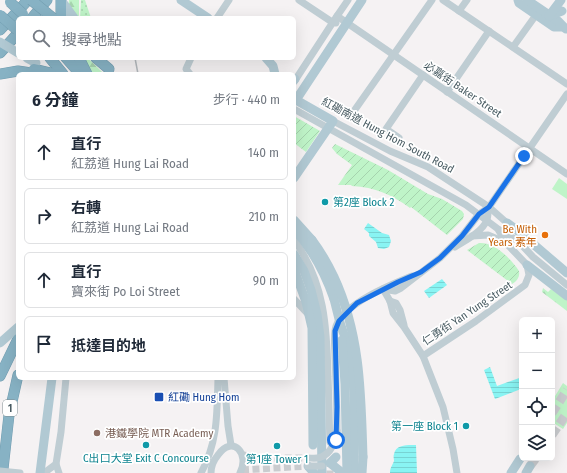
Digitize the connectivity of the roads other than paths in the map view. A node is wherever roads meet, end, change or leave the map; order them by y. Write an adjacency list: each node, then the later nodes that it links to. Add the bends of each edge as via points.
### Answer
1 (29, 0): 21 (highway, bridge); 27 (highway)
2 (47, 0): 20 (highway)
3 (61, 0): 22 (highway); 23 (main road)
4 (181, 0): 24 (main road)
5 (229, 0): 25 (street)
6 (299, 0): 28 (street, 必嘉街 Baker Street)
7 (348, 0): 28 (street)
8 (362, 0): 29 (main road)
9 (432, 0): 39 (street)
10 (443, 0): 17 (street)
11 (467, 0): 17 (street)
12 (518, 0): 18 (main road)
13 (527, 0): 26 (main road)
14 (561, 0): 26 (main road)
15 (9, 1): 19 (highway, bridge)
16 (564, 8): 26 (main road); 30 (main road)
17 (459, 11): 33 (street)
18 (536, 15): 26 (main road); 30 (main road, via 554,27); 36 (street)
19 (25, 16)
20 (34, 16)
21 (50, 16)
22 (61, 16)
23 (73, 16)
24 (205, 16)
25 (218, 16)
26 (550, 16): 30 (main road)
27 (3, 18): 31 (highway, bridge); 32 (highway)
28 (335, 19): 29 (street, 必嘉街 Baker Street); 59 (street)
29 (346, 23): 39 (street, 必嘉街 Baker Street); 63 (main road)
30 (562, 26)
31 (16, 29)
32 (0, 30)
33 (489, 31): 36 (street); 61 (street)
34 (16, 33): 38 (highway)
35 (0, 42): 37 (main road, bridge)
36 (513, 47): 60 (street)
37 (16, 52)
38 (0, 53)
39 (393, 55): 58 (street, 必嘉街 Baker Street); 65 (street)
40 (31, 60): 50 (highway)
41 (52, 60): 51 (highway)
42 (72, 60): 52 (highway); 53 (highway)
43 (98, 60): 54 (highway)
44 (103, 60): 54 (main road)
45 (190, 60): 55 (street, via 186,69)
46 (268, 60): 56 (main road, via 273,66)
47 (0, 68): 49 (highway, bridge, via 20,68)
48 (25, 72): 57 (highway)
49 (39, 72)
50 (46, 72)
51 (61, 72)
52 (79, 72)
53 (85, 72)
54 (112, 72)
55 (188, 72)
56 (274, 72)
57 (0, 74)
58 (423, 76): 61 (street, 必嘉街 Baker Street); 67 (street, via 386,129)
59 (296, 77)
60 (567, 84)
61 (447, 92): 68 (street, 必嘉街 Baker Street)
62 (567, 94): 68 (street)
63 (296, 101)
64 (296, 104): 66 (main road, 紅磡南道 Hung Hom South Road)
65 (354, 111)
66 (331, 125): 70 (main road); 71 (street, 紅磡南道 Hung Hom South Road, via 428,167); 72 (street, 紅磡南道 Hung Hom South Road)
67 (399, 138)
68 (530, 148): 69 (street, 必嘉街 Baker Street); 71 (street)
69 (567, 174)
70 (296, 175)
71 (489, 207): 72 (street); 73 (street); 75 (street, 紅磡南道 Hung Hom South Road)
72 (479, 214): 73 (street, 紅磡南道 Hung Hom South Road); 82 (street)
73 (487, 220): 76 (street, 紅磡南道 Hung Hom South Road); 78 (street)
74 (296, 222): 123 (main road, bridge, via 320,252 338,285 347,309 359,369)
75 (508, 223): 79 (street, 紅磡南道 Hung Hom South Road); 85 (main road)
76 (498, 229): 79 (street, 紅磡南道 Hung Hom South Road); 81 (street, 紅磡南道 Hung Hom South Road)
77 (296, 231): 94 (main road, bridge, via 322,270)
78 (472, 236): 81 (street, via 488,235); 82 (street)
79 (518, 242): 87 (street, 紅磡南道 Hung Hom South Road)
80 (296, 243): 105 (street, via 307,262 328,313)
81 (507, 244): 84 (street, 紅磡南道 Hung Hom South Road)
82 (447, 252): 88 (street, via 401,288 395,291)
83 (296, 257): 110 (main road, via 304,271 317,314)
84 (527, 266): 89 (main road); 98 (street, 仁勇街 Yan Yung Street, via 529,275 522,288)
85 (567, 273)
86 (296, 274): 93 (main road)
87 (567, 285)
88 (383, 289): 91 (street); 98 (street, via 390,301 396,303 404,327)
89 (567, 296)
90 (296, 301): 93 (street)
91 (357, 303): 92 (street); 110 (street, bridge, via 339,321 335,331 337,431 336,440)
92 (344, 306)
93 (310, 316): 106 (main road)
94 (340, 323): 108 (main road, via 345,384); 122 (main road, via 354,382)
95 (16, 329): 96 (main road)
96 (0, 343)
97 (16, 343): 99 (highway)
98 (423, 356): 124 (street, via 443,407)
99 (0, 376)
100 (17, 380): 112 (highway, 1, via 8,421)
101 (52, 380): 115 (main road)
102 (66, 380): 109 (street)
103 (218, 380): 117 (street, via 215,437)
104 (224, 380): 107 (street)
105 (330, 442)
106 (313, 445)
107 (231, 446): 118 (street, via 226,447 216,457 212,463); 119 (street, via 238,448 243,455)
108 (345, 446): 110 (main road, bridge); 121 (main road)
109 (56, 464): 113 (street); 116 (street)
110 (324, 465): 111 (street, bridge); 120 (main road, bridge)
111 (310, 466)
112 (2, 470): 114 (street, bridge)
113 (47, 471)
114 (20, 473)
115 (40, 473)
116 (59, 473)
117 (201, 473)
118 (211, 473)
119 (240, 473)
120 (342, 473)
121 (346, 473)
122 (354, 473)
123 (362, 473)
124 (457, 473)
125 (507, 473): 126 (main road, via 519,460)
126 (511, 473)

